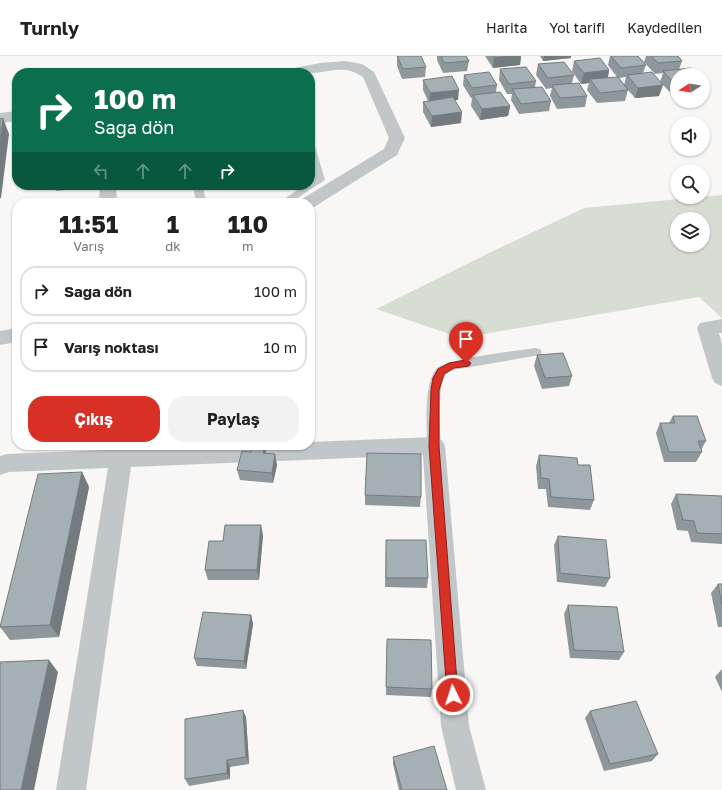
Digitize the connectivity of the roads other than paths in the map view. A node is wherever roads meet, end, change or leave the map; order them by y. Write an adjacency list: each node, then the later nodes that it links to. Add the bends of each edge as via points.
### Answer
1 (315, 69): 8 (street, via 352,66 369,75 397,138 391,152)
2 (12, 117): 3 (street)
3 (0, 118)
4 (315, 163): 5 (lane, via 320,180)
5 (315, 183)
6 (304, 190): 7 (lane)
7 (291, 198)
8 (315, 199)
9 (722, 326): 13 (street, via 707,328)
10 (12, 336): 11 (street)
11 (0, 338)
12 (536, 352): 14 (lane, via 452,366 441,372 435,390)
13 (722, 378)
14 (434, 446): 15 (street); 18 (street, via 455,726)
15 (121, 459): 16 (street, via 7,463); 17 (street)
16 (0, 466)
17 (71, 790)
18 (471, 790)

